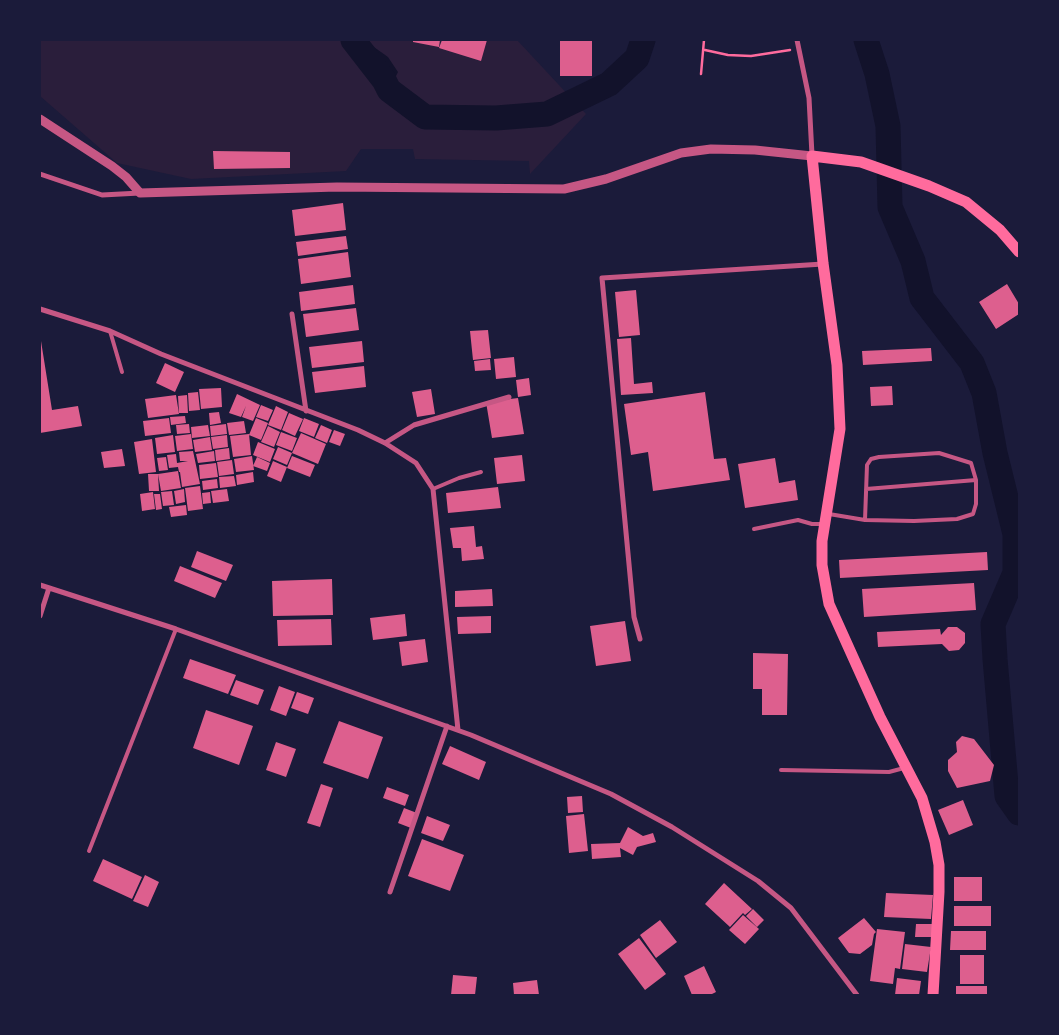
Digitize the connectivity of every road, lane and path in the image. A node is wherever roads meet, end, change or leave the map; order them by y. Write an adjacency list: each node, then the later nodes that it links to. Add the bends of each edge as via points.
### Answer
1 (704, 40): 4 (path)
2 (797, 40): 3 (street)
3 (799, 48): 4 (path, via 751,56); 7 (street, via 809,98)
4 (704, 50): 5 (path)
5 (701, 74)
6 (40, 119): 9 (street, via 112,166)
7 (812, 156): 9 (street, via 711,149 689,152 564,189 337,187); 10 (main road, via 861,162 966,202 1000,230); 11 (main road)
8 (40, 174): 9 (street, via 102,195)
9 (140, 193)
10 (1019, 252)
11 (823, 264): 23 (main road, via 837,365 840,429); 30 (street, via 602,278 634,618)
12 (40, 309): 14 (street)
13 (292, 314): 17 (street)
14 (110, 331): 15 (lane); 17 (street)
15 (122, 372)
16 (509, 397): 18 (street, via 414,424)
17 (306, 411): 18 (street)
18 (385, 443): 21 (street, via 416,463)
19 (481, 472): 21 (lane)
20 (976, 480): 22 (lane); 22 (lane, via 970,464 939,453 879,457 867,465); 24 (lane, via 973,514 957,519 914,522)
21 (433, 489): 32 (street)
22 (866, 489): 24 (lane)
23 (825, 519): 24 (lane); 25 (lane, via 812,524 798,520); 33 (main road, via 822,565 829,604)
24 (865, 520)
25 (754, 529)
26 (40, 585): 27 (street)
27 (49, 588): 28 (street); 29 (street)
28 (40, 616)
29 (176, 629): 31 (street); 35 (lane)
30 (640, 639)
31 (447, 726): 32 (street); 36 (street)
32 (458, 730): 37 (street, via 611,794 672,827 758,881 791,908)
33 (906, 768): 34 (lane, via 889,772); 38 (main road, via 922,798 939,865)
34 (781, 770)
35 (89, 852)
36 (390, 892)
37 (856, 995)
38 (933, 995)

